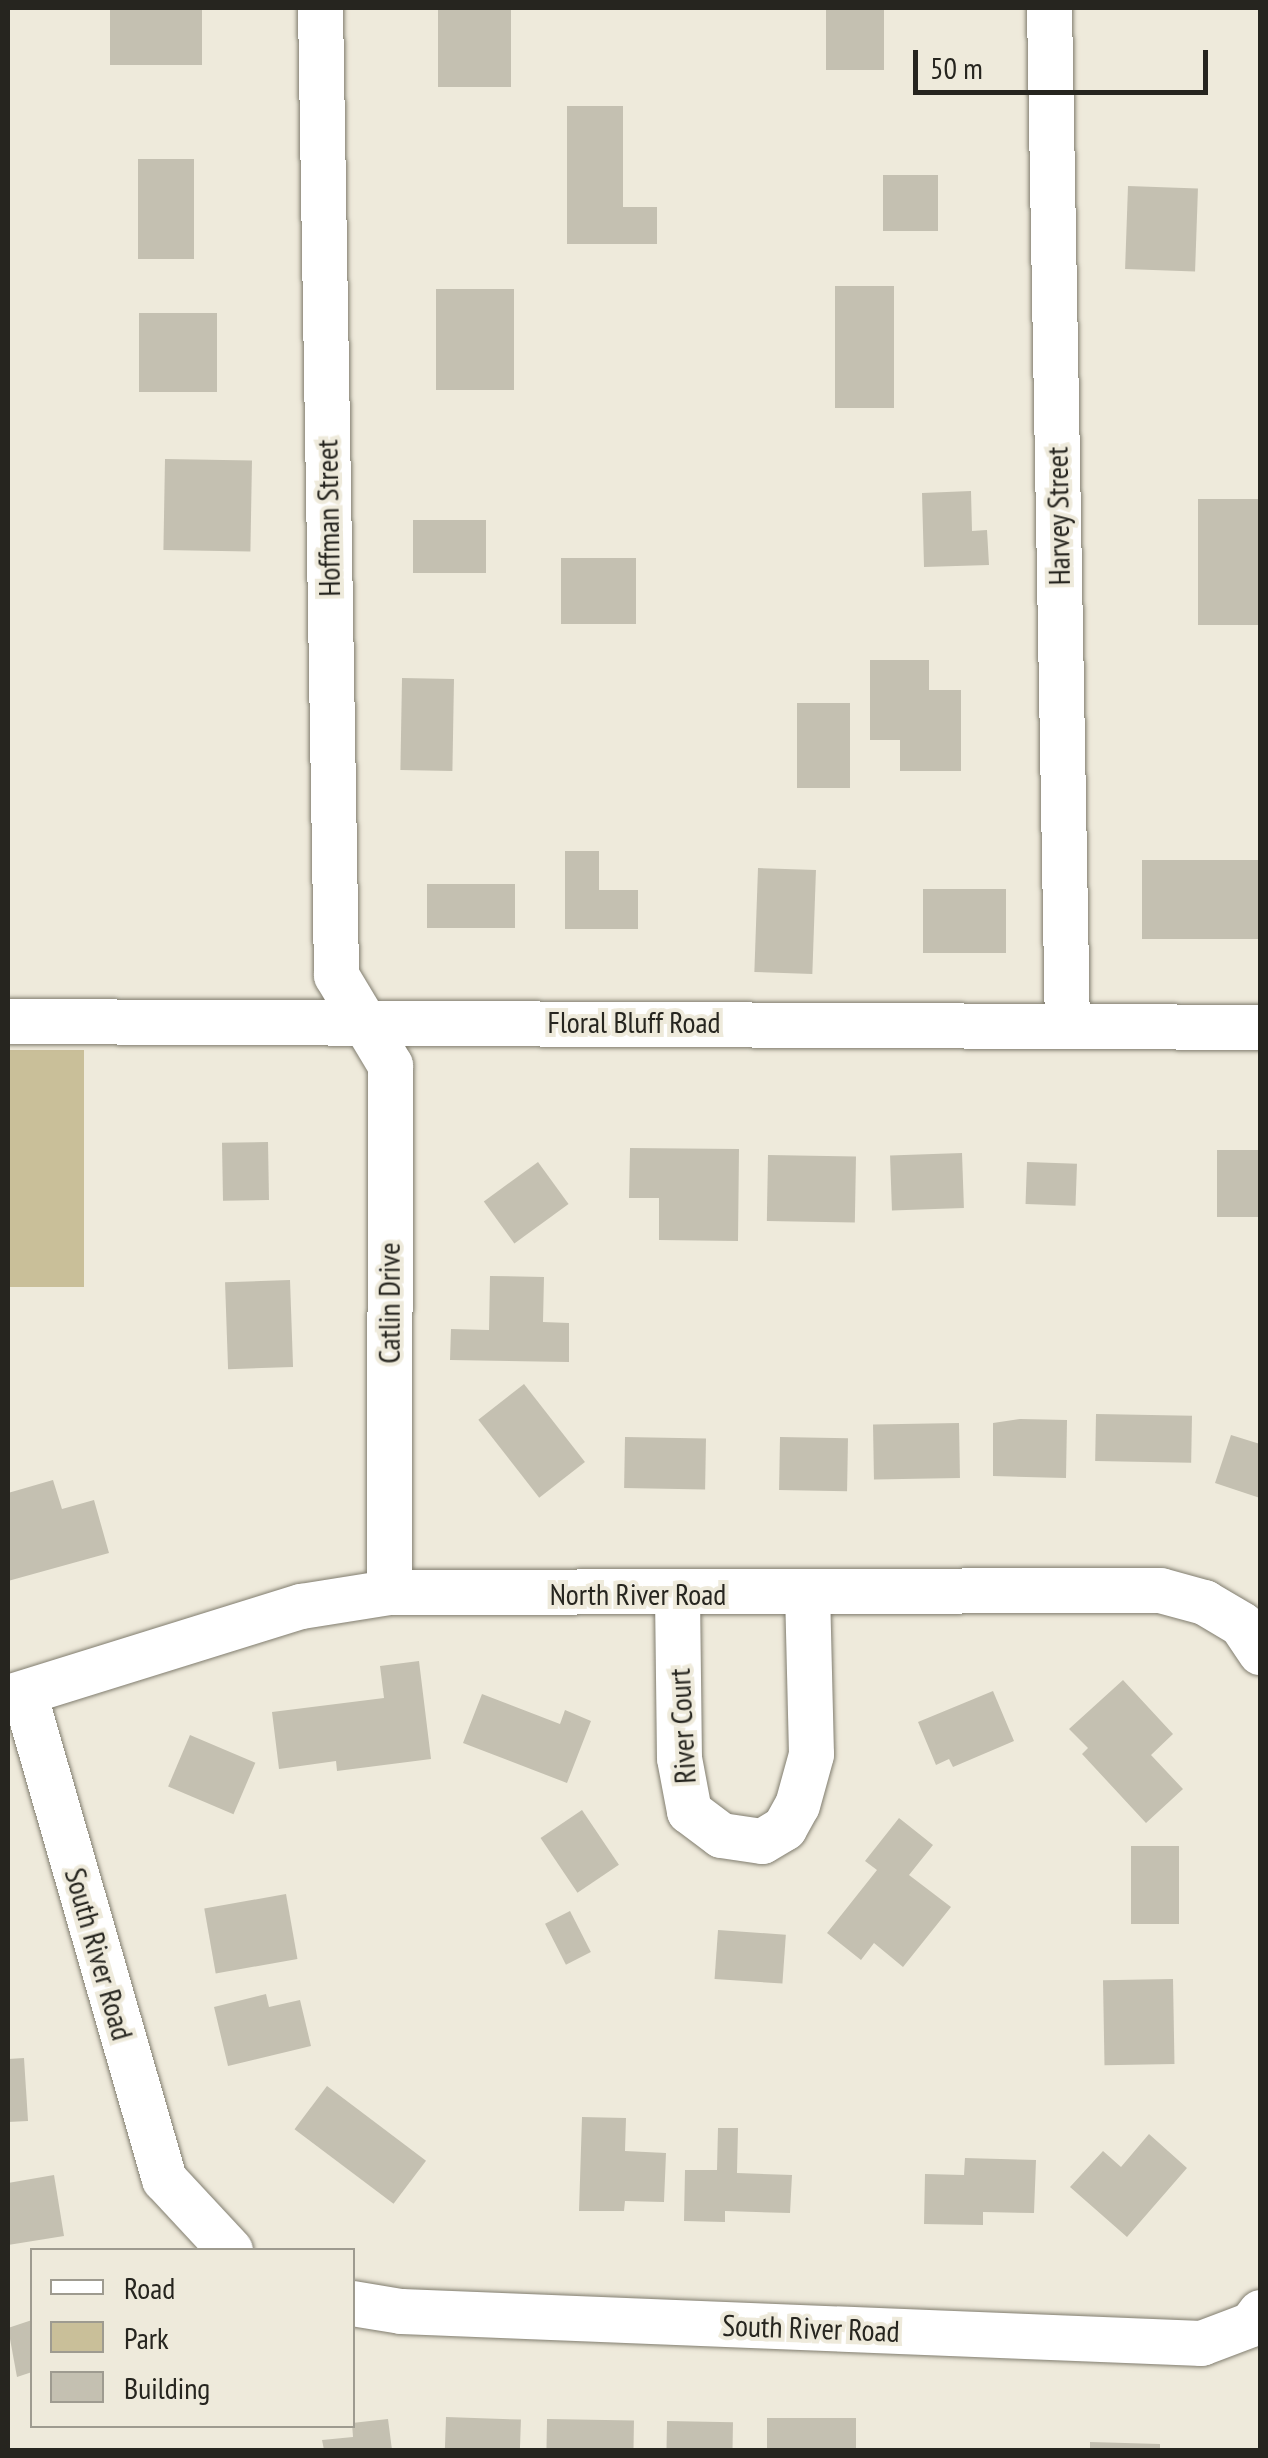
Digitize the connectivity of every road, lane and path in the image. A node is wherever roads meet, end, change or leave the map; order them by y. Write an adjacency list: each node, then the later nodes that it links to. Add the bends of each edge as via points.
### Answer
1 (320, 8): 4 (street, Hoffman Street, via 336,976)
2 (1049, 8): 5 (street, Harvey Street)
3 (8, 1020): 4 (street, Floral Bluff Road)
4 (363, 1021): 5 (street, Floral Bluff Road); 7 (street, Catlin Drive, via 390,1065)
5 (1067, 1024): 6 (street, Floral Bluff Road)
6 (1260, 1027)
7 (389, 1592): 8 (street, North River Road); 11 (street, North River Road, via 301,1606)
8 (677, 1595): 9 (street, North River Road); 9 (street, River Court, via 679,1758 689,1811 720,1835 762,1841 784,1828 797,1805 811,1754)
9 (807, 1595): 10 (street, North River Road, via 1160,1590 1204,1602 1241,1624)
10 (1260, 1652)
11 (16, 1695): 12 (street, South River Road, via 164,2179)
12 (228, 2248)
13 (355, 2303): 14 (street, South River Road, via 401,2311 1201,2344 1252,2324)
14 (1260, 2312)

